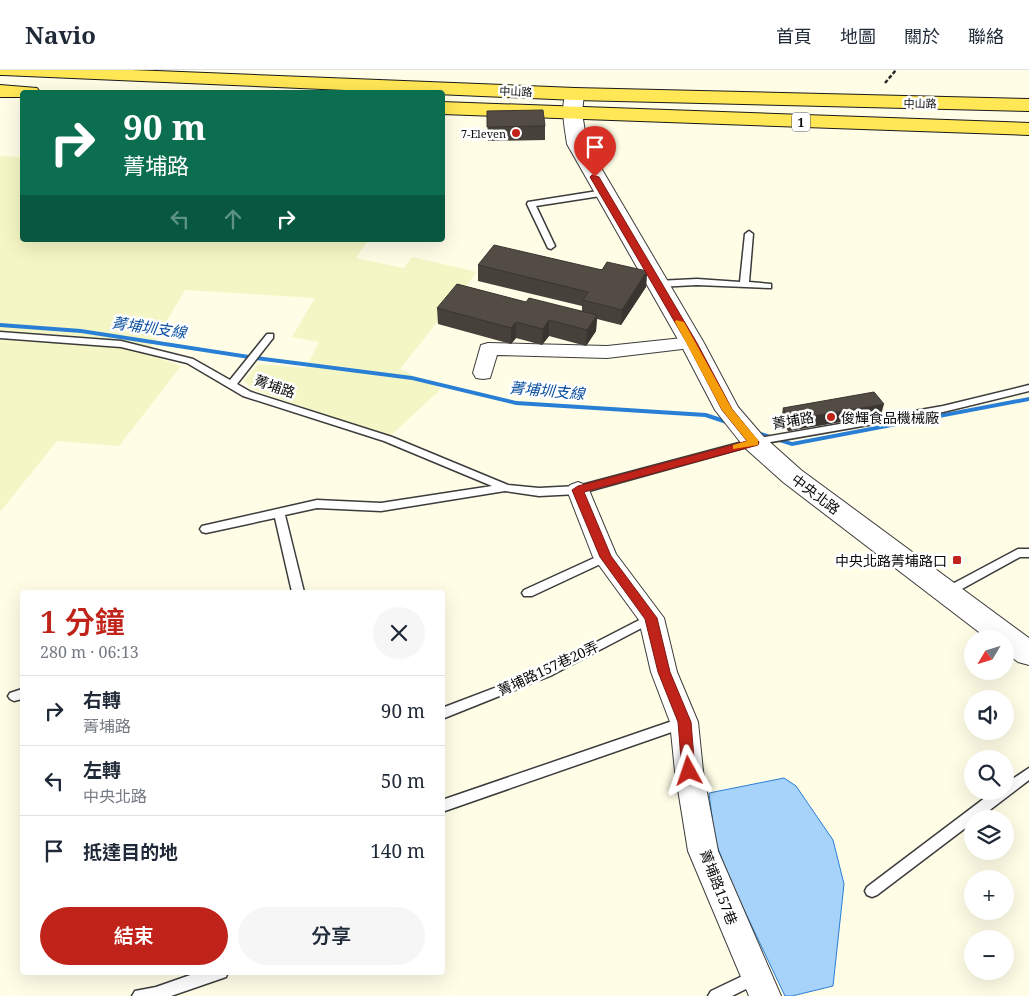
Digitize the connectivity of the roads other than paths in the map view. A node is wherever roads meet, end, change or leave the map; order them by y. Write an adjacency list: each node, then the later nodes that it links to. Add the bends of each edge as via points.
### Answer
1 (2, 70): 2 (main road, 中山路 / 1)
2 (167, 73): 3 (main road, 中山路 / 1)
3 (390, 90)
4 (0, 91): 5 (main road)
5 (20, 92)
6 (445, 94): 7 (main road, 中山路 / 1)
7 (574, 104): 8 (main road, 中山路 / 1); 9 (main road, 中山路 / 1); 10 (main road, 中山路 / 1); 11 (street, 中央北路, via 577,144)
8 (1029, 106)
9 (445, 108)
10 (1029, 129)
11 (604, 193): 13 (lane, via 531,204); 14 (street, 中央北路)
12 (750, 234): 15 (lane)
13 (551, 246)
14 (657, 284): 15 (lane); 19 (street, 中央北路)
15 (744, 284): 16 (lane)
16 (768, 286)
17 (0, 335): 21 (lane, 菁埔路, via 121,344 190,360)
18 (270, 336): 21 (lane)
19 (692, 343): 20 (street, via 607,352 488,349); 23 (street, 中央北路, via 727,410)
20 (483, 373)
21 (232, 384): 24 (lane, 菁埔路, via 247,394 388,439)
22 (1029, 388): 23 (lane, 菁埔路, via 943,409)
23 (754, 442): 25 (lane, 菁埔路); 31 (street, 中央北路, via 792,476)
24 (506, 488): 25 (lane, 菁埔路, via 539,492); 26 (lane, 菁埔路, via 381,507 316,504)
25 (578, 490): 29 (street, 菁埔路157巷)
26 (279, 513): 27 (lane, 菁埔路); 30 (lane)
27 (206, 529)
28 (1029, 553): 31 (lane, via 1018,553)
29 (605, 557): 32 (lane); 33 (street, 菁埔路157巷)
30 (298, 590)
31 (947, 592): 34 (street, 中央北路)
32 (528, 593)
33 (651, 618): 35 (lane, 菁埔路157巷20弄, via 548,672); 36 (street, 菁埔路157巷, via 664,672)
34 (1029, 654)
35 (445, 713)
36 (684, 722): 40 (lane); 43 (street, 菁埔路157巷, via 703,851)
37 (1029, 772): 38 (lane)
38 (1014, 784)
39 (993, 800): 41 (lane)
40 (445, 805)
41 (872, 891)
42 (212, 975): 44 (lane, via 156,994)
43 (760, 987): 45 (lane, 菁埔路157巷)
44 (140, 996)
45 (716, 996)

